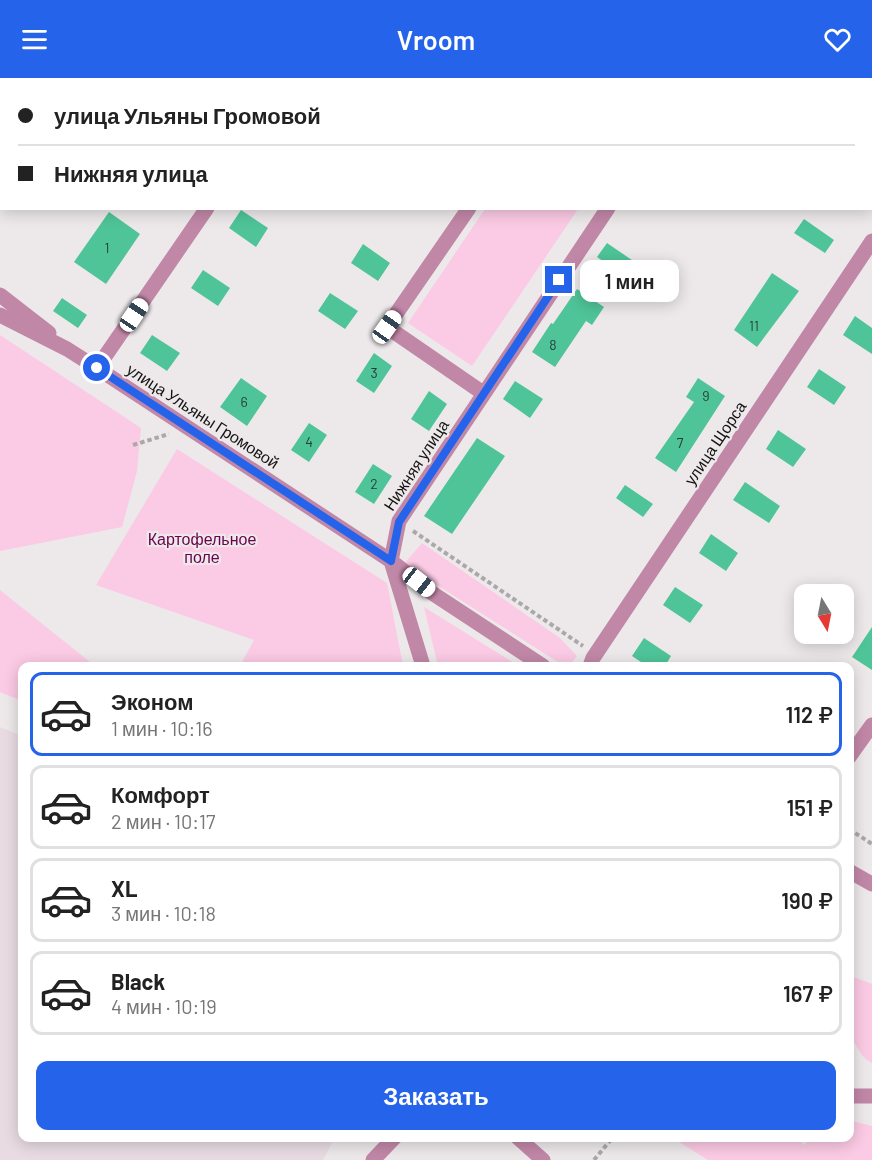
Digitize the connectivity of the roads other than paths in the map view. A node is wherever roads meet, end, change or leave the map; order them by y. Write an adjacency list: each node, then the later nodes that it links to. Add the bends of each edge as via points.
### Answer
1 (206, 210): 8 (street)
2 (468, 210): 9 (street, via 387,327)
3 (607, 210): 9 (street, Нижняя улица)
4 (872, 241): 13 (street, улица Щорса)
5 (0, 295): 7 (street)
6 (0, 315): 7 (street)
7 (67, 349): 8 (street, улица Ульяны Громовой)
8 (97, 368): 10 (street, улица Ульяны Громовой)
9 (483, 393): 10 (street, Нижняя улица, via 399,522)
10 (391, 561): 11 (street); 12 (street, улица Ульяны Громовой)
11 (422, 662)
12 (537, 662)
13 (592, 662)
14 (872, 724): 15 (street)
15 (854, 750)
16 (854, 874): 17 (street)
17 (872, 884)
18 (854, 1096): 19 (street)
19 (872, 1096)
20 (390, 1142): 22 (street)
21 (523, 1142): 23 (street)
22 (374, 1160)
23 (543, 1160)

